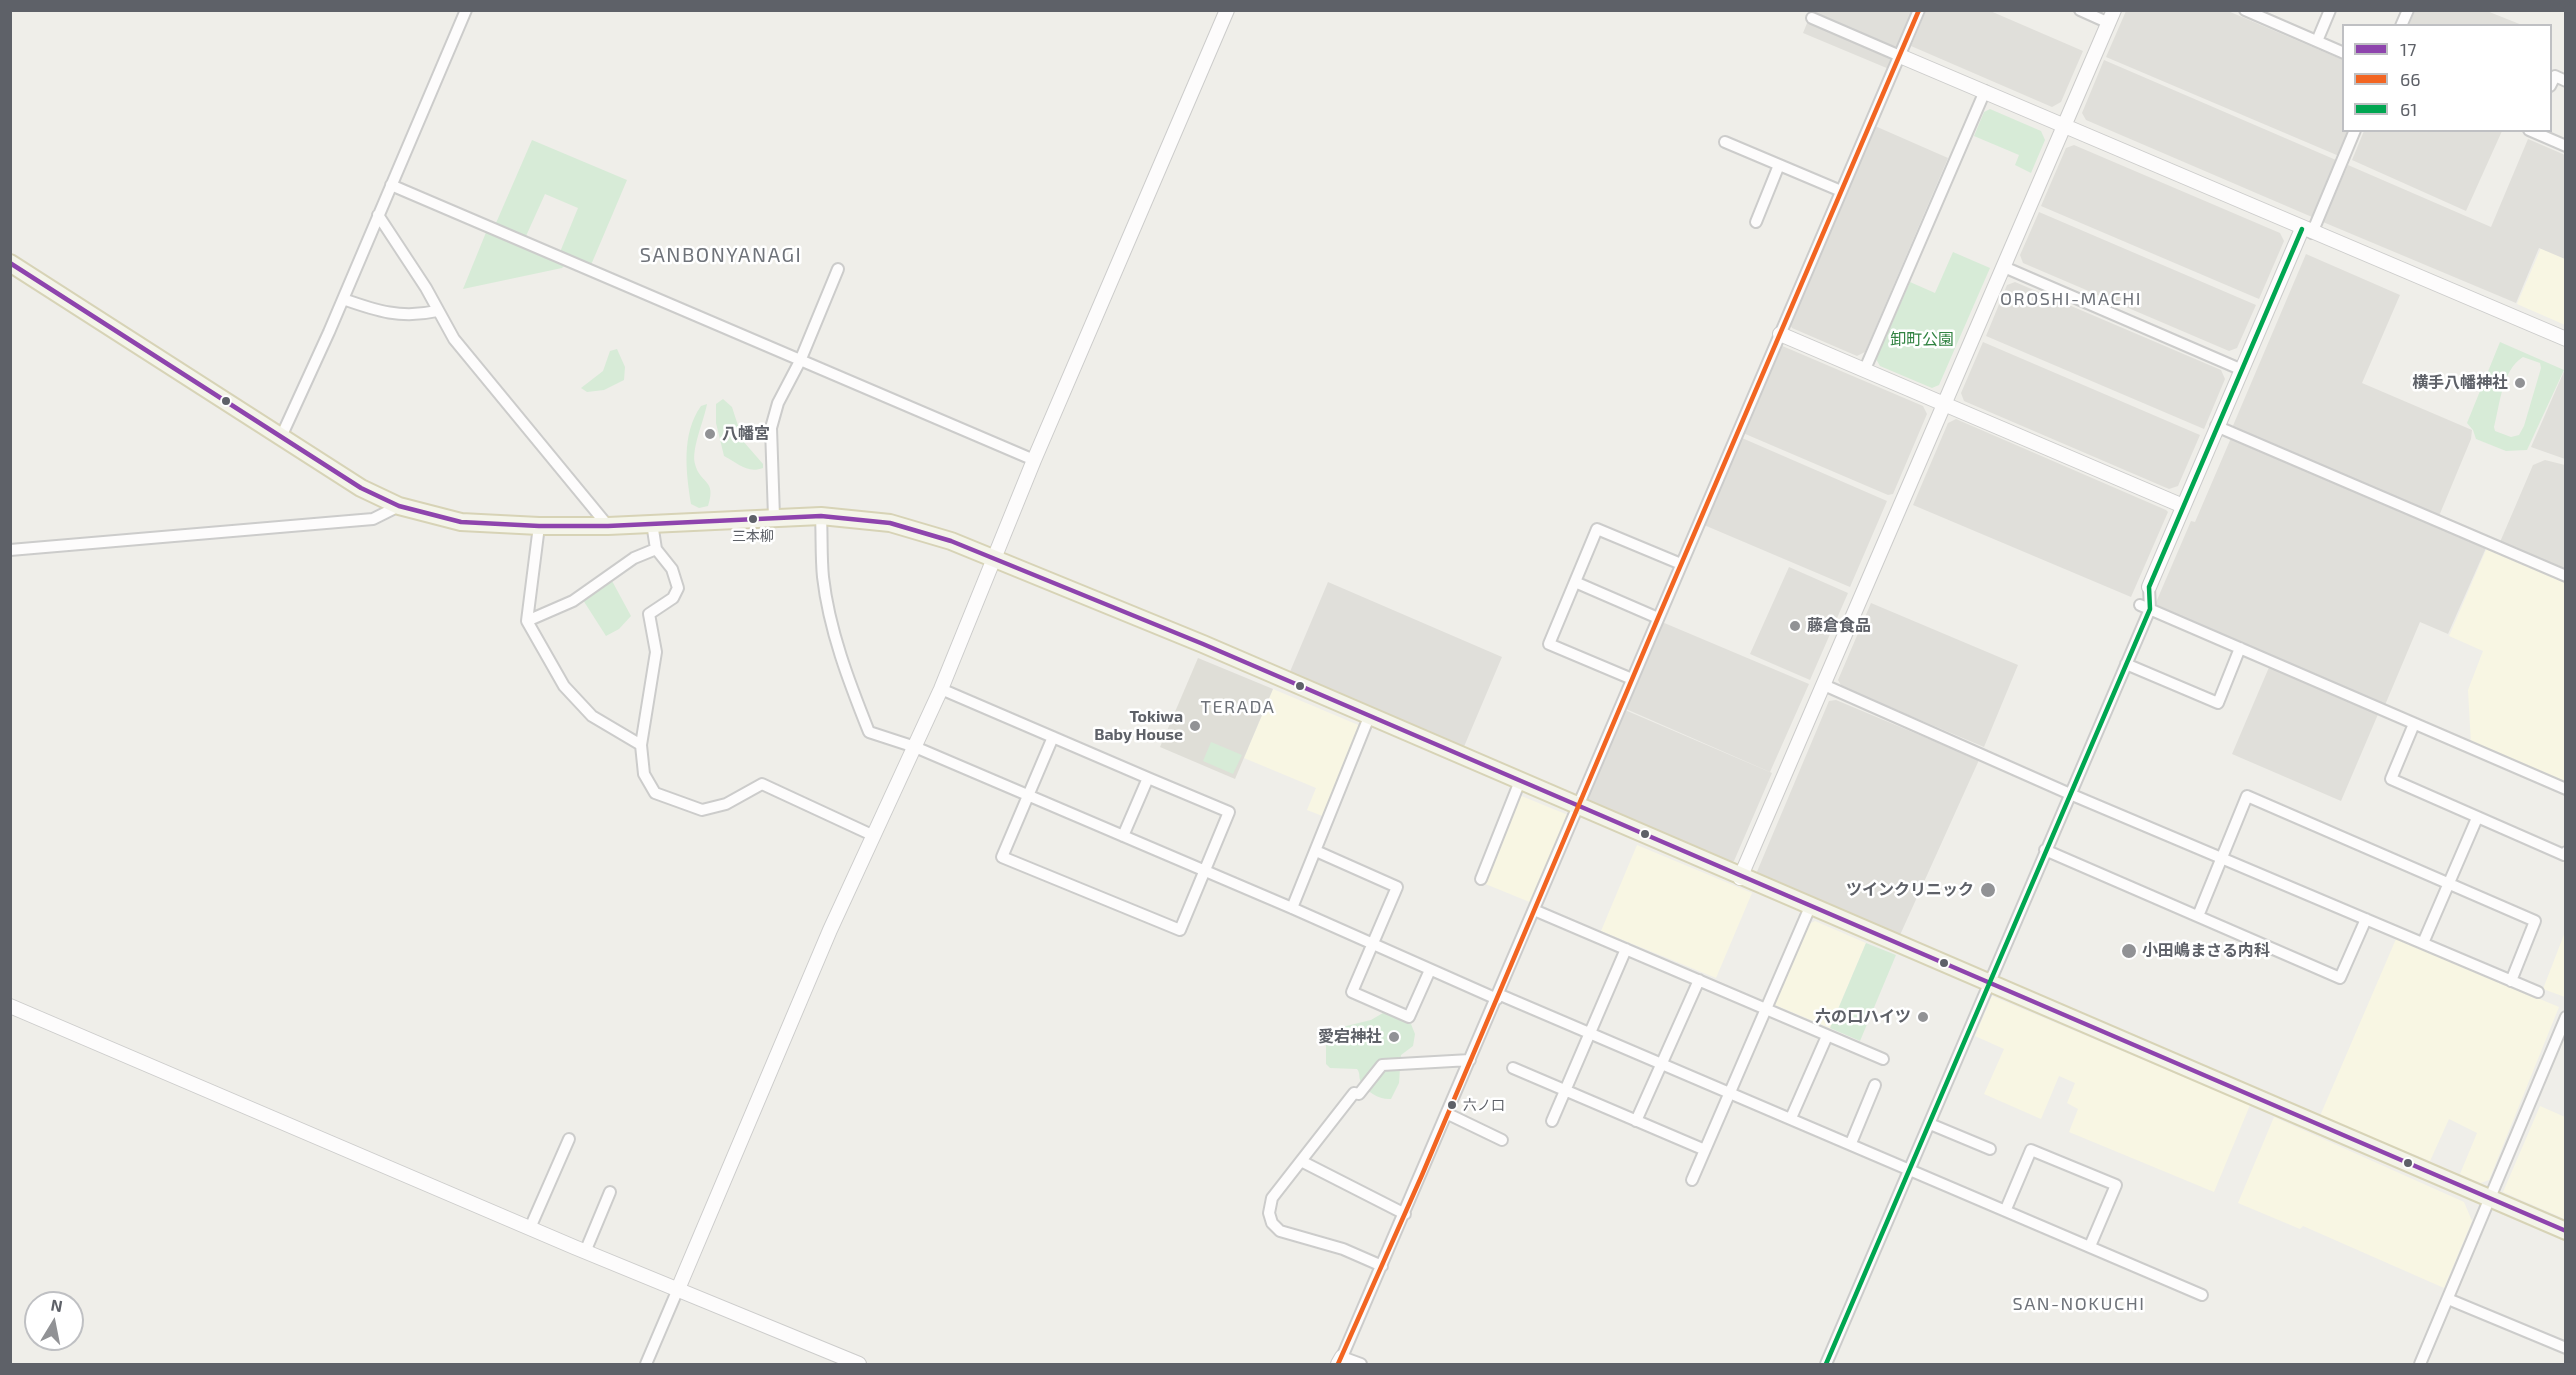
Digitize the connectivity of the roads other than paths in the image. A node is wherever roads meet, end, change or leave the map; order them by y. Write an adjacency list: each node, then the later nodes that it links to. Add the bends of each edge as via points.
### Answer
1 (466, 10): 23 (street)
2 (1227, 10): 41 (street)
3 (1919, 10): 13 (street)
4 (2080, 10): 8 (street)
5 (2245, 10): 11 (street)
6 (2330, 10): 11 (street)
7 (2408, 10): 10 (street)
8 (2111, 16): 17 (street)
9 (1812, 18): 13 (street)
10 (2402, 24)
11 (2317, 41): 12 (street)
12 (2342, 52)
13 (1900, 56): 16 (street); 24 (street)
14 (2565, 81): 15 (street, via 2555,76)
15 (2552, 82)
16 (1985, 91): 17 (street); 36 (street)
17 (2065, 127): 27 (street); 29 (street)
18 (2354, 132): 27 (street)
19 (2532, 132): 21 (street)
20 (1725, 142): 22 (street)
21 (2565, 146)
22 (1779, 165): 24 (street); 26 (street)
23 (391, 184): 25 (street); 35 (street)
24 (1840, 191): 33 (street)
25 (378, 215): 31 (street); 32 (street)
26 (1756, 222)
27 (2307, 231): 34 (street); 37 (street)
28 (10, 263): 40 (main road)
29 (2004, 267): 37 (street); 38 (street)
30 (838, 269): 35 (street)
31 (343, 298): 32 (street, via 383,313 419,315); 40 (street)
32 (438, 311): 47 (street, via 454,339)
33 (1780, 334): 36 (street); 52 (street)
34 (2565, 339)
35 (800, 361): 41 (street); 45 (street, via 778,403 771,428)
36 (1865, 369): 38 (street)
37 (2240, 369): 39 (street)
38 (1945, 405): 43 (street); 62 (street)
39 (2216, 426): 43 (street); 53 (street)
40 (281, 437): 42 (main road, via 361,488)
41 (1034, 460): 51 (street)
42 (399, 506): 48 (main road, via 461,522); 50 (street, via 373,519)
43 (2183, 506): 55 (street)
44 (821, 516): 45 (main road); 51 (main road, via 890,523); 68 (street, via 823,575 845,672 869,732)
45 (774, 517): 46 (main road)
46 (652, 523): 47 (main road); 49 (street)
47 (608, 525): 48 (main road)
48 (539, 526): 58 (street)
49 (656, 549): 58 (street, via 634,558 573,601); 67 (street, via 672,569 678,588 673,598 649,614 656,652)
50 (10, 550)
51 (995, 557): 63 (street); 64 (main road)
52 (1682, 564): 54 (street, via 1598,529); 57 (street)
53 (2565, 576)
54 (1575, 582): 57 (street); 61 (street, via 1549,644)
55 (2149, 587): 56 (street)
56 (2145, 607): 59 (street); 60 (street)
57 (1658, 618): 61 (street)
58 (527, 621): 67 (street, via 564,686 592,716)
59 (2241, 648): 60 (street, via 2218,703); 65 (street)
60 (2126, 664): 72 (street)
61 (1632, 679): 74 (street)
62 (1824, 685): 72 (street); 83 (street)
63 (941, 689): 66 (street); 68 (street)
64 (1370, 717): 70 (main road); 79 (street)
65 (2414, 724): 71 (street); 75 (street, via 2391,779)
66 (1053, 737): 69 (street); 73 (street)
67 (640, 745): 76 (street, via 644,774 655,793 702,810 726,804 762,784)
68 (915, 747): 73 (street); 76 (street)
69 (1148, 778): 77 (street); 82 (street, via 1229,812)
70 (1520, 781): 74 (main road); 84 (street)
71 (2565, 789)
72 (2070, 794): 78 (street); 81 (street)
73 (1028, 795): 77 (street); 82 (street, via 1002,857 1180,930)
74 (1578, 805): 83 (main road); 88 (street)
75 (2477, 818): 80 (street, via 2564,855); 85 (street)
76 (872, 835): 134 (street)
77 (1124, 836): 82 (street)
78 (2045, 850): 89 (street); 97 (street)
79 (1316, 851): 87 (street); 92 (street, via 1397,887)
80 (2565, 852)
81 (2221, 858): 85 (street, via 2247,796); 89 (street); 90 (street)
82 (1204, 872): 87 (street)
83 (1740, 878): 86 (main road)
84 (1481, 879)
85 (2448, 883): 91 (street); 96 (street, via 2535,921)
86 (1810, 907): 97 (main road); 101 (street)
87 (1292, 908): 92 (street)
88 (1534, 909): 93 (street); 99 (street)
89 (2198, 916): 90 (street, via 2340,978)
90 (2366, 919): 91 (street)
91 (2423, 943): 96 (street)
92 (1373, 944): 94 (street); 94 (street, via 1352,992 1409,1017)
93 (1626, 949): 95 (street); 103 (street)
94 (1430, 970): 99 (street)
95 (1699, 980): 101 (street); 107 (street)
96 (2511, 981): 98 (street)
97 (1990, 983): 116 (street); 126 (main road)
98 (2538, 992)
99 (1497, 997): 103 (street); 106 (street)
100 (10, 1006): 129 (street)
101 (1766, 1009): 104 (street); 111 (street)
102 (2565, 1017): 126 (street)
103 (1590, 1033): 107 (street); 110 (street)
104 (1827, 1036): 105 (street); 113 (street)
105 (1882, 1059)
106 (1470, 1060): 112 (street); 122 (street, via 1382,1065 1359,1094 1354,1093)
107 (1662, 1064): 111 (street); 115 (street)
108 (1513, 1068): 110 (street)
109 (1875, 1085): 119 (street)
110 (1565, 1090): 114 (street); 115 (street)
111 (1730, 1092): 113 (street); 121 (street)
112 (1448, 1114): 118 (street); 128 (street)
113 (1791, 1118): 119 (street)
114 (1552, 1121)
115 (1636, 1121): 121 (street)
116 (1930, 1124): 120 (street); 123 (street)
117 (569, 1139): 129 (street)
118 (1502, 1140)
119 (1851, 1143): 123 (street)
120 (1990, 1149)
121 (1705, 1150): 124 (street)
122 (1301, 1161): 128 (street); 133 (street, via 1272,1198 1272,1223 1280,1232 1328,1244)
123 (1911, 1169): 127 (street); 142 (street)
124 (1692, 1180)
125 (610, 1192): 132 (street)
126 (2490, 1199): 130 (main road); 136 (street)
127 (2006, 1209): 131 (street); 131 (street, via 2031,1150 2116,1185)
128 (1405, 1214): 133 (street)
129 (530, 1228): 132 (street)
130 (2565, 1231)
131 (2090, 1246): 135 (street)
132 (585, 1252): 134 (street)
133 (1382, 1266): 138 (street)
134 (678, 1289): 139 (street); 140 (street)
135 (2202, 1294)
136 (2448, 1299): 137 (street); 143 (street)
137 (2565, 1348)
138 (1340, 1361): 141 (street)
139 (646, 1365)
140 (859, 1365)
141 (1361, 1365)
142 (1826, 1365)
143 (2420, 1365)

